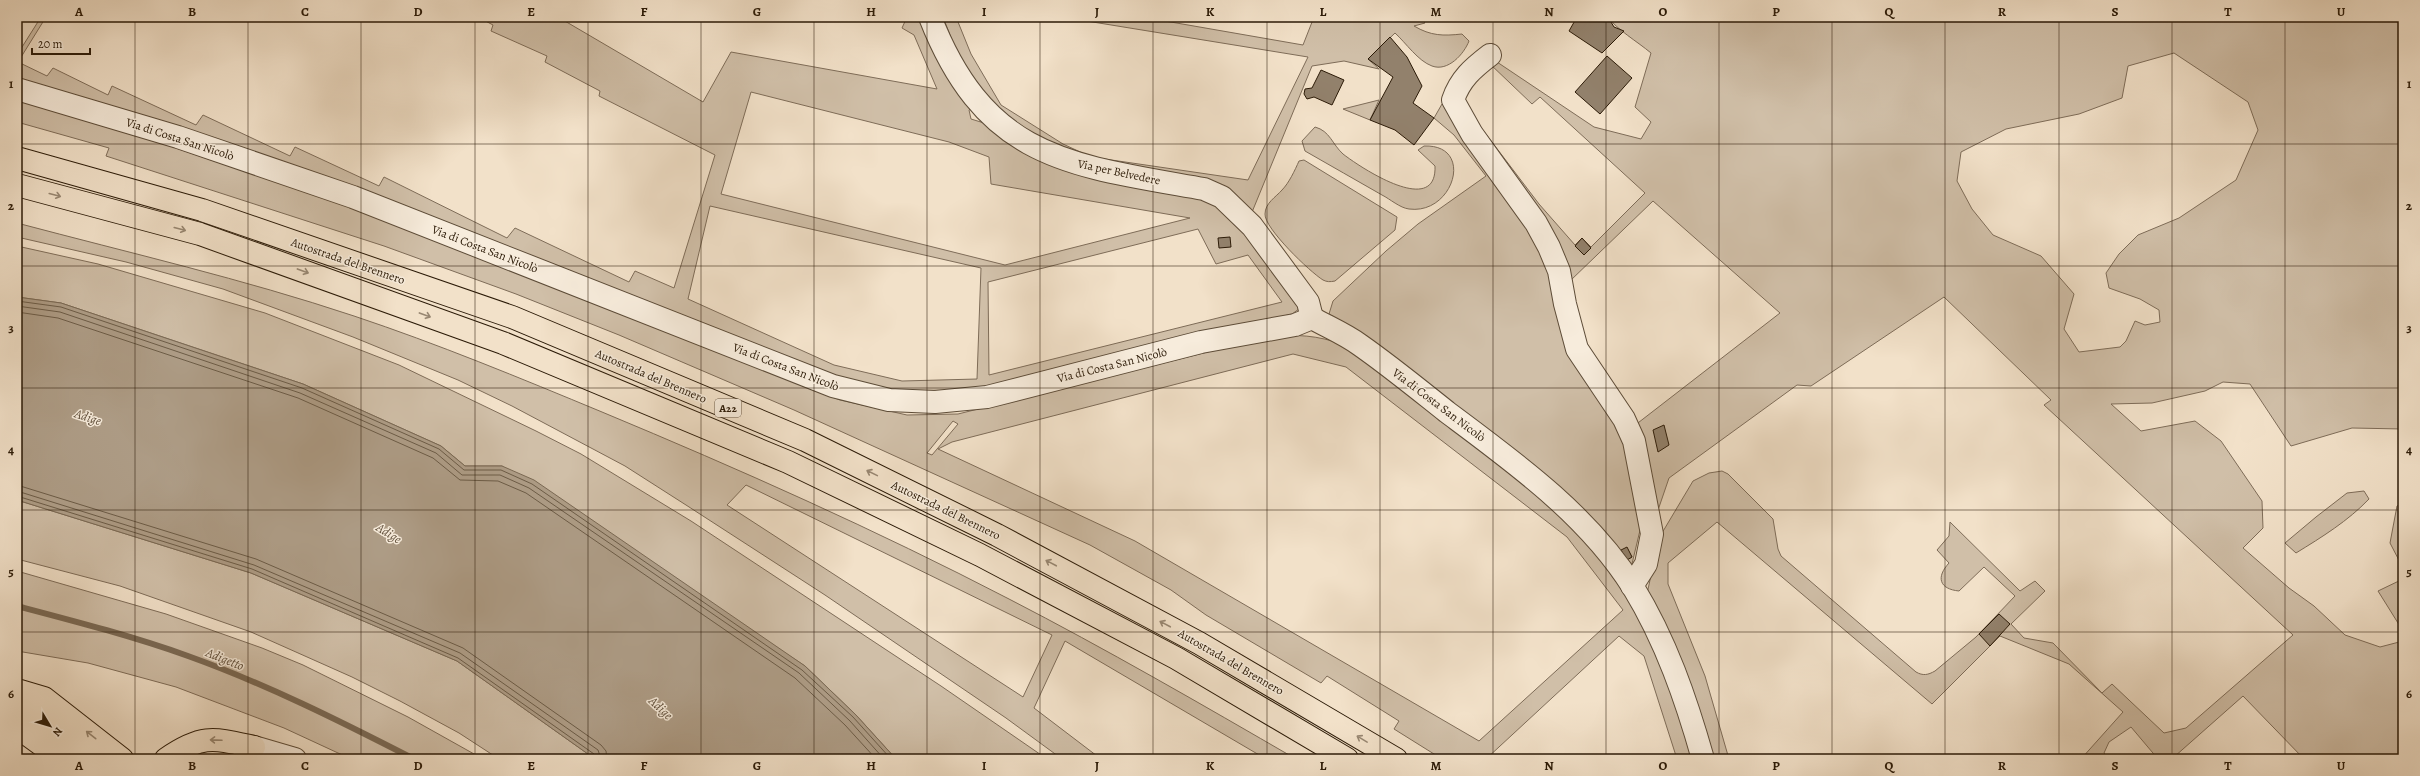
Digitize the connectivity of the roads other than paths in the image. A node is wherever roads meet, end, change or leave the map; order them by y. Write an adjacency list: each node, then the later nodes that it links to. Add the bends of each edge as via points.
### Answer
1 (930, 17): 6 (street, Via per Belvedere, via 944,51 966,85 984,109 1016,137 1042,151 1086,168 1204,189 1222,197 1252,226 1274,253 1308,302)
2 (1490, 55): 7 (street, via 1460,82 1453,100 1472,134 1536,224 1549,247 1559,271 1577,349 1624,419 1634,441 1652,534 1646,564)
3 (17, 89): 6 (street, Via di Costa San Nicolò, via 178,137 353,197 833,386 889,400 935,402 987,397 1201,342 1295,325)
4 (17, 158): 19 (highway, Autostrada del Brennero / A22, one-way to 4, via 1199,642 997,535 805,440 512,318 202,210)
5 (17, 185): 18 (highway, Autostrada del Brennero / A22, one-way to 18, via 200,234 496,340 788,462 980,555 1176,658)
6 (1312, 318): 7 (street, Via di Costa San Nicolò, via 1359,344 1483,439 1556,499 1584,527)
7 (1632, 586): 20 (street, Via di Costa San Nicolò, via 1665,646 1689,709)
8 (17, 690): 14 (highway, one-way to 8, via 44,698)
9 (17, 701): 13 (highway)
10 (17, 727): 12 (highway)
11 (254, 746): 15 (highway, one-way to 15, via 214,738 185,745); 16 (highway); 17 (street)
12 (61, 759)
13 (94, 759)
14 (122, 759)
15 (166, 759)
16 (227, 759)
17 (294, 759)
18 (1347, 759)
19 (1396, 759)
20 (1703, 759)

